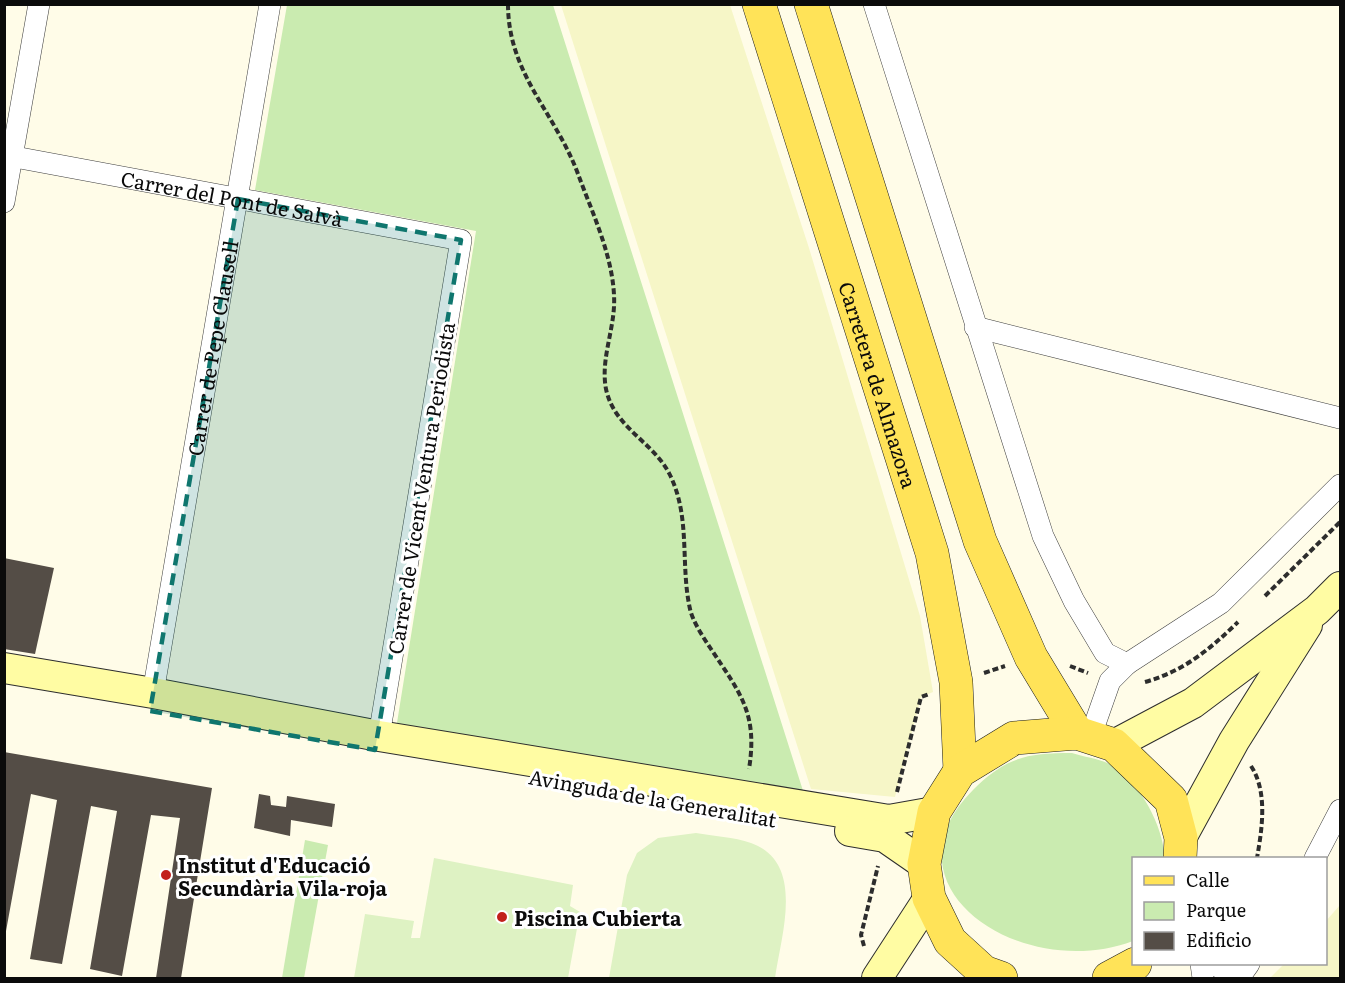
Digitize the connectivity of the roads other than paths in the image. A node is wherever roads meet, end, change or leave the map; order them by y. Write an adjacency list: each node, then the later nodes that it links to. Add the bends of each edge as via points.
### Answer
1 (39, 4): 6 (street)
2 (270, 4): 7 (street, Carrer de Pepe Clausell)
3 (759, 4): 21 (main road, Carretera de Almazora, via 932,553 956,682)
4 (811, 4): 19 (main road, via 980,541 1031,657)
5 (874, 4): 10 (street)
6 (9, 155): 7 (street, Carrer del Pont de Salvà); 8 (street)
7 (238, 198): 9 (street, Carrer del Pont de Salvà); 18 (street, Carrer de Pepe Clausell)
8 (4, 202)
9 (460, 240): 20 (street, Carrer de Vicent Ventura Periodista)
10 (975, 327): 11 (street); 15 (street, via 1043,536 1074,601 1105,653)
11 (1341, 418)
12 (1341, 485): 15 (street, via 1221,603)
13 (1341, 587): 14 (street)
14 (1317, 610): 19 (street, via 1193,703); 24 (street, via 1234,741)
15 (1127, 664): 19 (street, via 1110,681)
16 (4, 668): 18 (street, Avinguda de la Generalitat)
17 (4, 686): 18 (street, Avinguda de la Generalitat)
18 (152, 702): 20 (street, Avinguda de la Generalitat)
19 (1094, 738): 21 (main road, via 1014,738); 24 (main road, via 1171,800)
20 (377, 743): 23 (street, Avinguda de la Generalitat, via 890,820); 26 (street, Avinguda de la Generalitat, via 885,837)
21 (960, 771): 23 (main road)
22 (1341, 810): 25 (street)
23 (934, 812): 26 (main road)
24 (1180, 848)
25 (1316, 857)
26 (924, 864): 27 (main road)
27 (929, 898): 31 (main road, via 950,940); 32 (street)
28 (1132, 965): 33 (main road)
29 (1216, 965): 34 (street)
30 (1248, 965): 34 (street)
31 (986, 976)
32 (877, 978)
33 (1109, 978)
34 (1239, 978)

